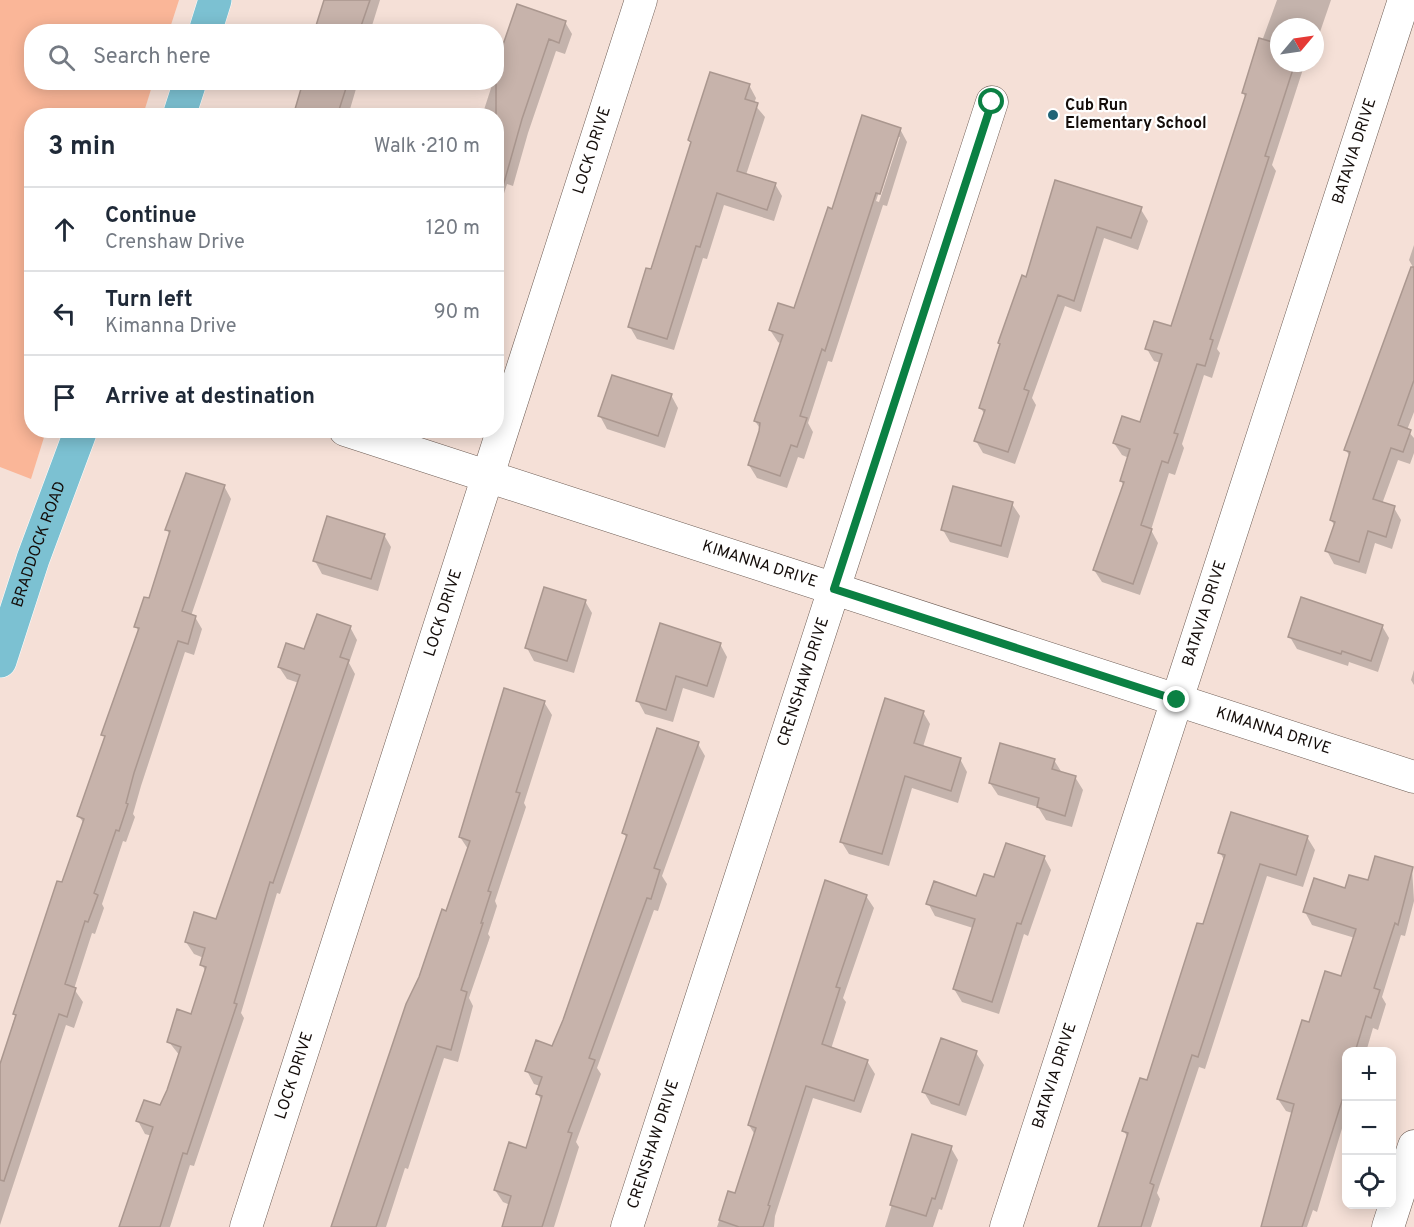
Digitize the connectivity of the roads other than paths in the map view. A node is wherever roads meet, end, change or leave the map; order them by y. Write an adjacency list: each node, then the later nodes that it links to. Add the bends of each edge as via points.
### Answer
1 (215, 0): 4 (main road)
2 (641, 0): 8 (street, LOCK DRIVE)
3 (1404, 0): 15 (street, BATAVIA DRIVE)
4 (208, 24)
5 (188, 90): 7 (main road)
6 (992, 102): 13 (street, CRENSHAW DRIVE)
7 (182, 108)
8 (504, 430)
9 (78, 438): 14 (main road, BRADDOCK ROAD)
10 (370, 438): 12 (street, KIMANNA DRIVE)
11 (501, 438): 12 (street, LOCK DRIVE)
12 (489, 477): 13 (street, KIMANNA DRIVE); 18 (street, LOCK DRIVE)
13 (834, 589): 15 (street, KIMANNA DRIVE); 19 (street, CRENSHAW DRIVE)
14 (0, 661)
15 (1177, 700): 16 (street, KIMANNA DRIVE); 20 (street, BATAVIA DRIVE)
16 (1414, 777)
17 (1414, 1146): 21 (street)
18 (246, 1227)
19 (627, 1227)
20 (1006, 1227)
21 (1388, 1227)

